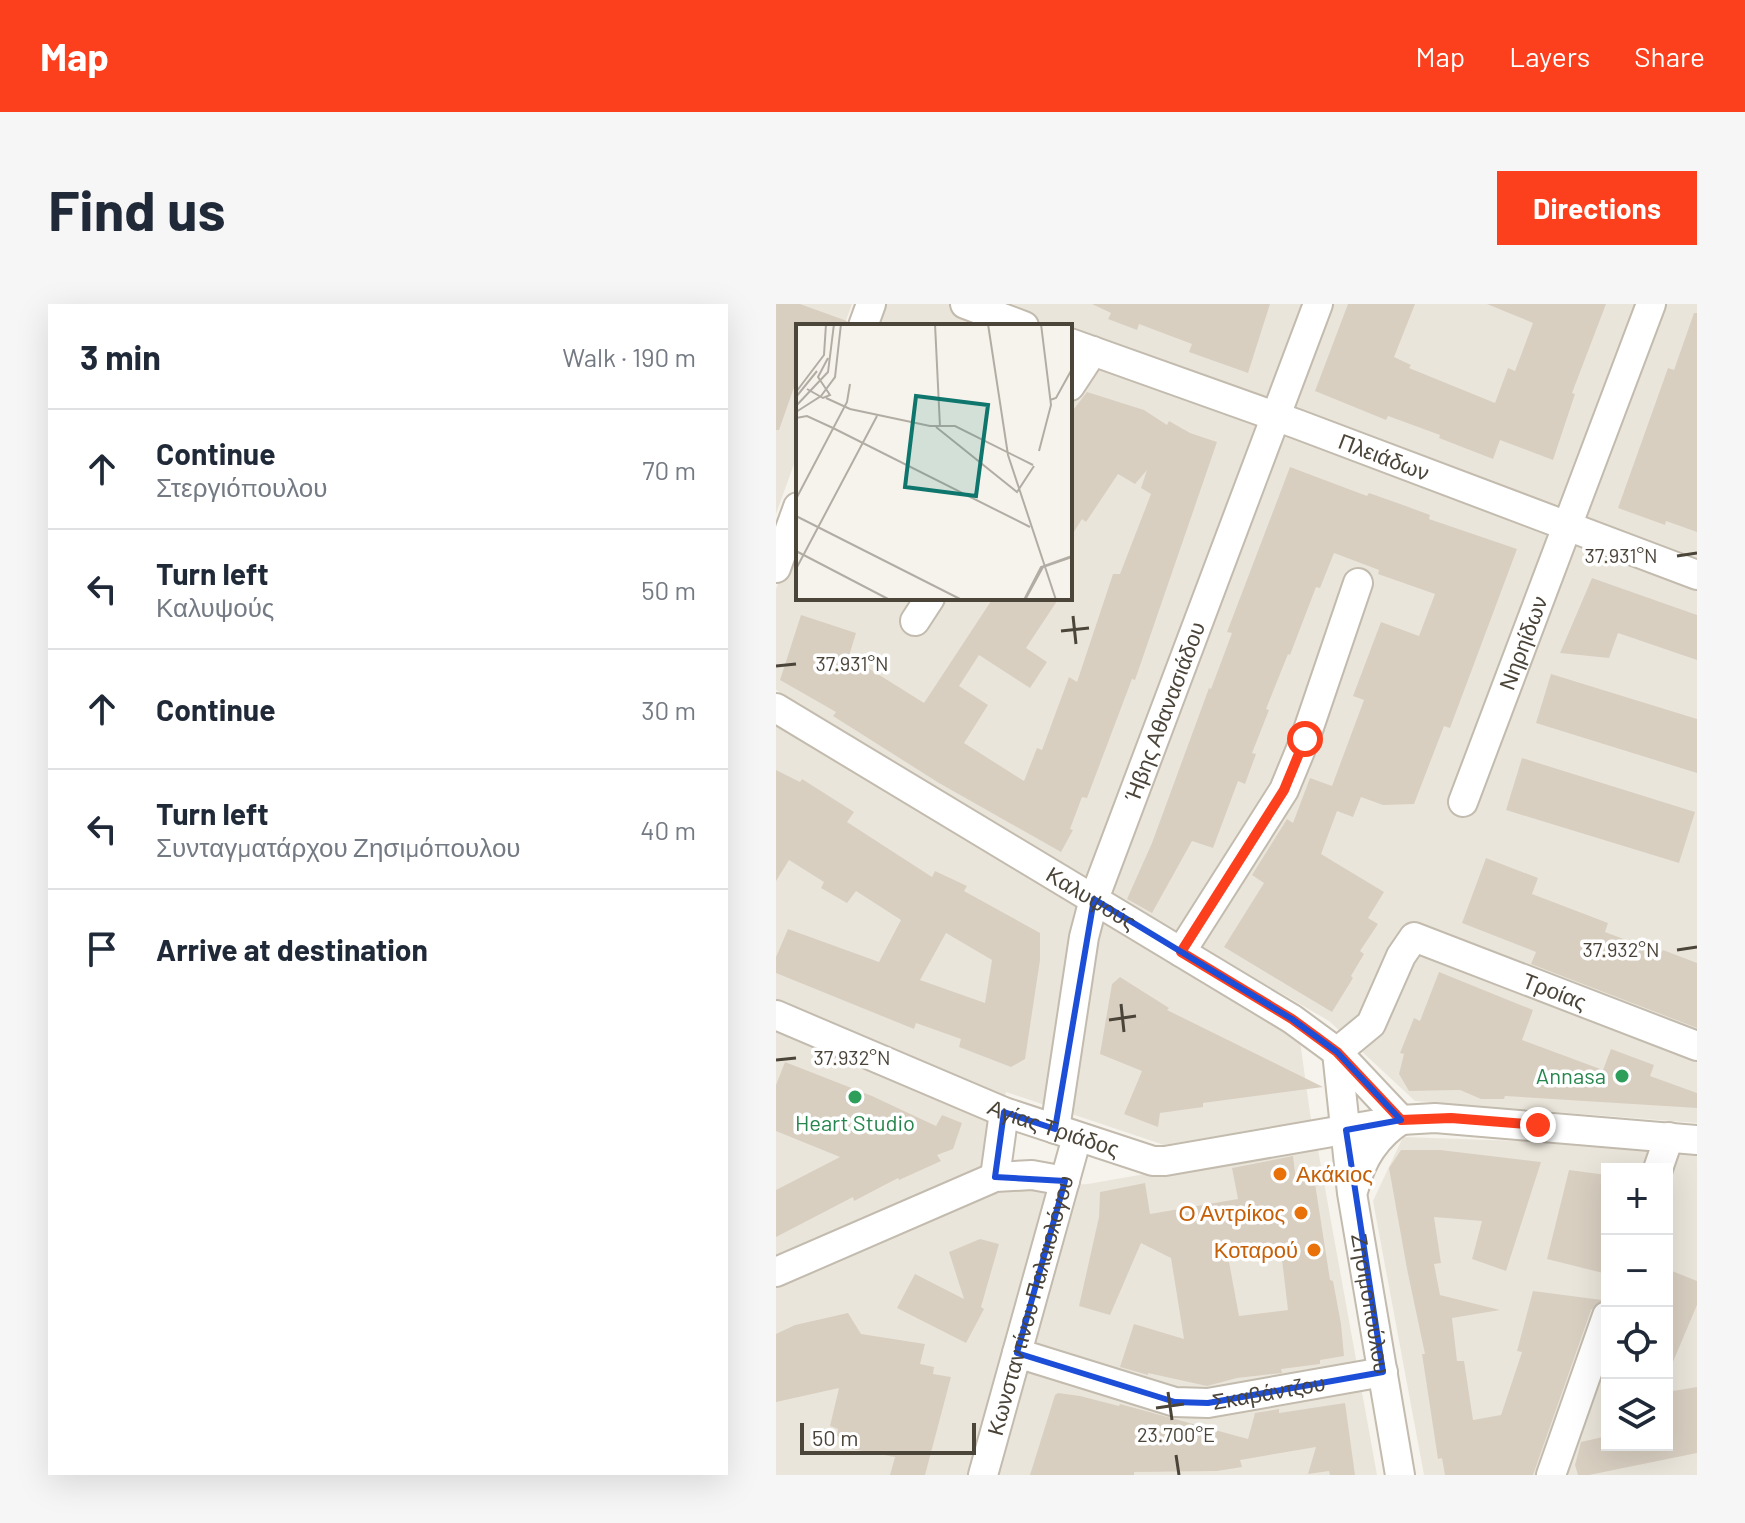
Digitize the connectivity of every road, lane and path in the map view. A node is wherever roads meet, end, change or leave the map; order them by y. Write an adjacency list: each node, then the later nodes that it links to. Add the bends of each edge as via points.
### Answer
1 (871, 304): 5 (street)
2 (965, 304): 6 (street)
3 (1318, 304): 9 (street, Ήβης Αθανασιάδου)
4 (1651, 304): 11 (street, Νηρηίδων)
5 (864, 324)
6 (1019, 324)
7 (1082, 347): 8 (street); 9 (street, Πλειάδων)
8 (1072, 380)
9 (1274, 417): 11 (street, Πλειάδων); 17 (street, Ήβης Αθανασιάδου)
10 (796, 513): 12 (street)
11 (1568, 525): 13 (street, Πλειάδων); 16 (street, Νηρηίδων)
12 (776, 568)
13 (1697, 575)
14 (1358, 583): 18 (street, via 1284,790)
15 (776, 708): 17 (street, Καλυψούς)
16 (1463, 802)
17 (1094, 899): 18 (street, Καλυψούς); 25 (street, Ήβης Αθανασιάδου, via 1084,937)
18 (1181, 952): 21 (street, Καλυψούς)
19 (776, 1015): 22 (street, Αγίας Τριάδος)
20 (1697, 1046): 21 (street, Τροίας, via 1414,937 1371,1024)
21 (1337, 1052): 23 (street, Καλυψούς); 24 (street)
22 (1004, 1112): 25 (street, Αγίας Τριάδος); 28 (street)
23 (1401, 1120): 24 (street, Αγίας Τριάδος); 26 (street, Αγίας Τριάδος, via 1477,1119); 30 (street, via 1365,1158)
24 (1346, 1130): 25 (street, Αγίας Τριάδος, via 1165,1161 1139,1158); 30 (street, Ζησιμοπούλου)
25 (1066, 1133): 29 (street, Κωνσταντίνου Παλαιολόγου)
26 (1683, 1138): 27 (street)
27 (1663, 1163)
28 (995, 1177): 29 (street, via 1032,1175); 31 (street)
29 (1065, 1181): 33 (street, Κωνσταντίνου Παλαιολόγου)
30 (1352, 1193): 34 (street, Ζησιμοπούλου)
31 (776, 1272)
32 (1601, 1333): 37 (street)
33 (1017, 1353): 34 (street, Σκαβάντζου, via 1175,1402 1208,1403); 35 (street, Κωνσταντίνου Παλαιολόγου)
34 (1383, 1372): 36 (street, Ζησιμοπούλου)
35 (983, 1475)
36 (1400, 1475)
37 (1551, 1475)

